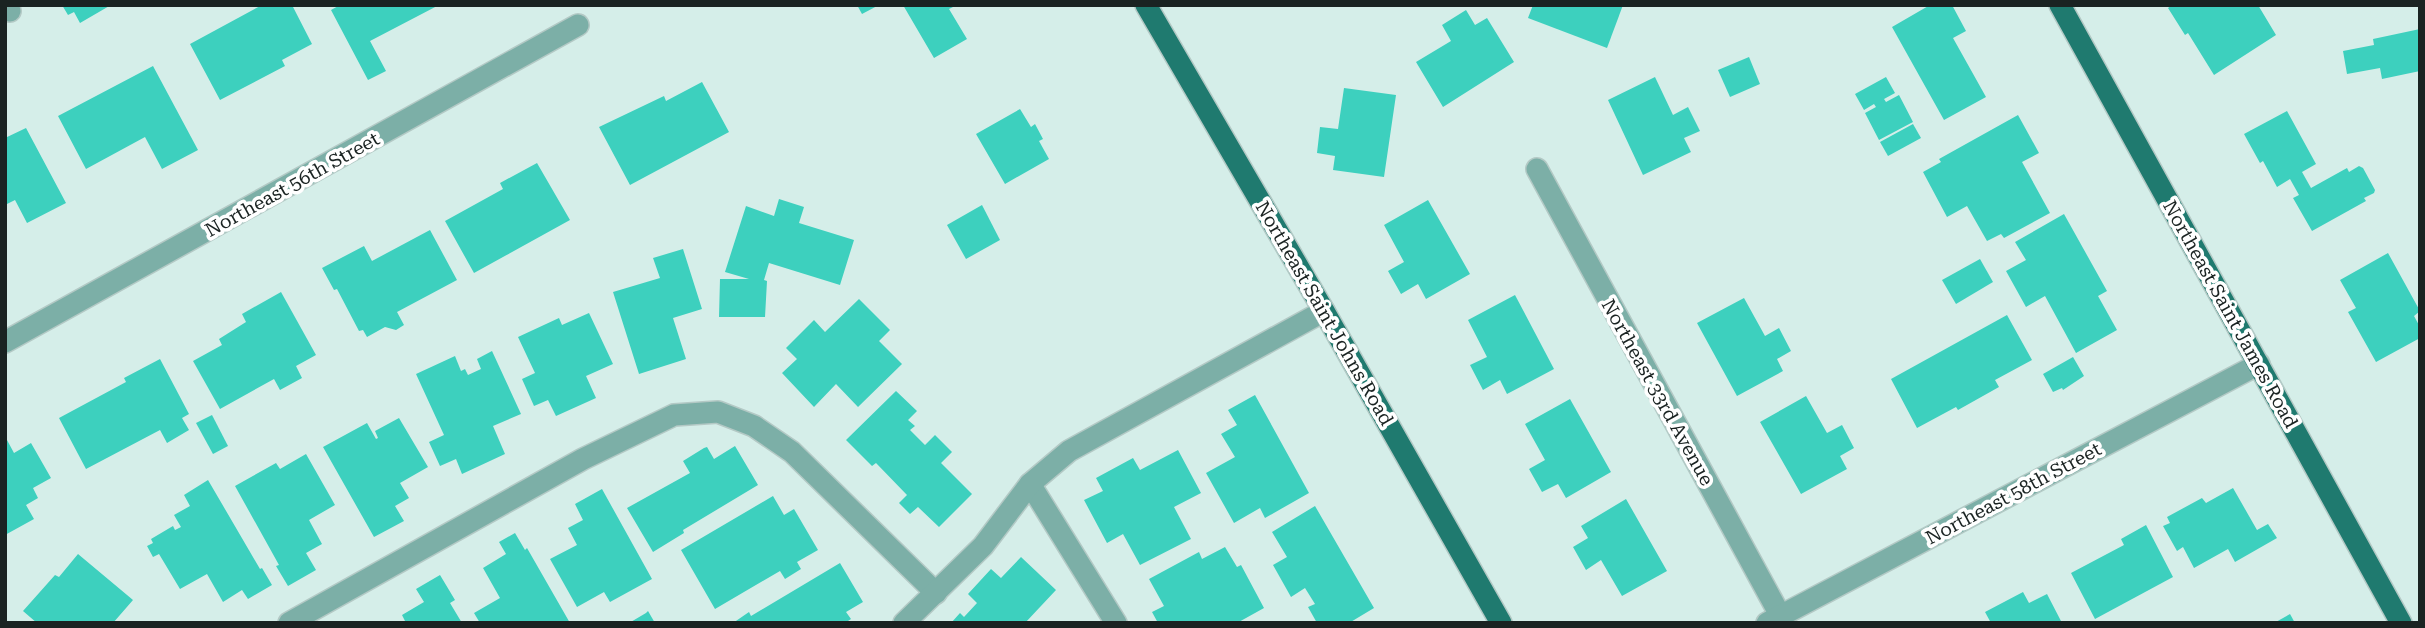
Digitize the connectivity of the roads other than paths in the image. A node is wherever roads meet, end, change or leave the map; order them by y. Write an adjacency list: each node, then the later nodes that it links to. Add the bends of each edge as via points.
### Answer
1 (1146, 5): 5 (main road, Northeast Saint Johns Road)
2 (2060, 5): 7 (main road, Northeast Saint James Road)
3 (578, 25): 6 (street, Northeast 56th Street)
4 (1537, 169): 10 (street, Northeast 33rd Avenue)
5 (1324, 311): 8 (street, via 1069,451); 14 (main road, Northeast Saint Johns Road)
6 (5, 342)
7 (2259, 364): 10 (street, Northeast 58th Street); 15 (main road, Northeast Saint James Road)
8 (1030, 484): 9 (street, via 984,546); 13 (street)
9 (936, 593): 11 (street, via 792,452 754,426 718,412 674,415 583,459); 12 (street)
10 (1773, 619)
11 (289, 623)
12 (904, 623)
13 (1116, 623)
14 (1501, 623)
15 (2401, 623)

